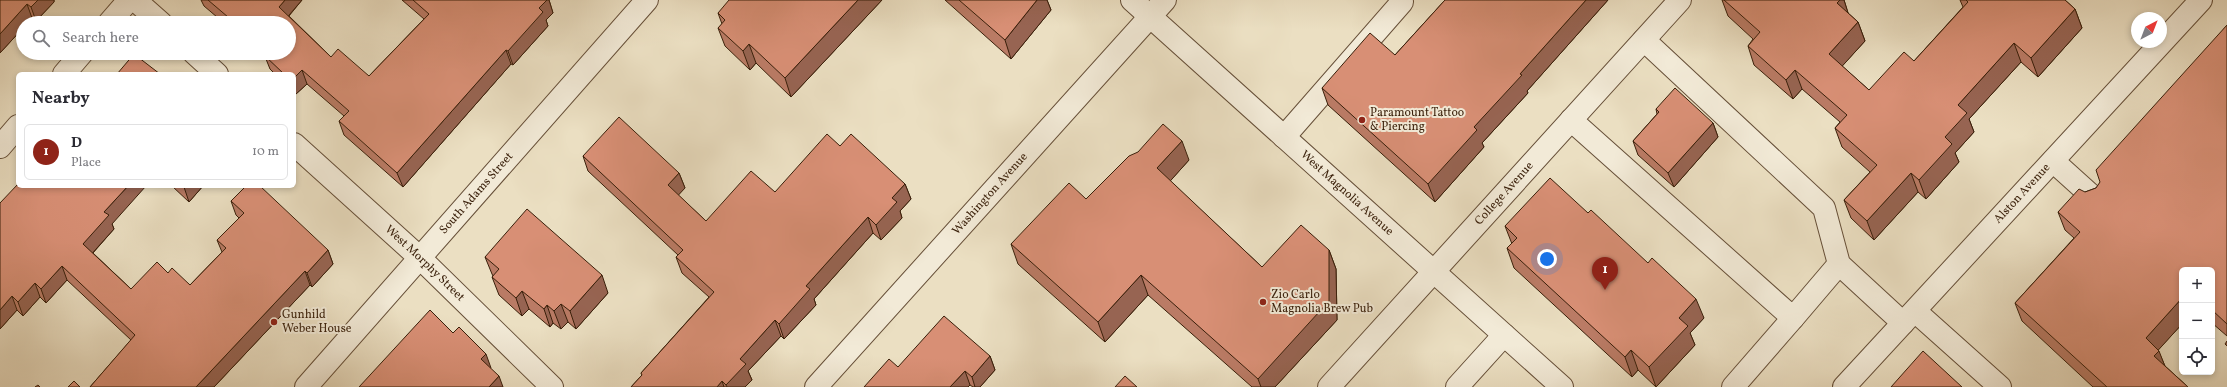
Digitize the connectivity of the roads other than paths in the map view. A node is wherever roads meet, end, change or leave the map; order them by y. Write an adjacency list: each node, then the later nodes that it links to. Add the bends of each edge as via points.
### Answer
1 (129, 0): 9 (street)
2 (135, 0): 10 (street)
3 (646, 0): 24 (street, South Adams Street)
4 (1132, 0): 11 (street, West Magnolia Avenue)
5 (1165, 0): 11 (street, Washington Avenue)
6 (1680, 0): 12 (street, College Avenue)
7 (2201, 0): 22 (street, Alston Avenue)
8 (1404, 1): 19 (street)
9 (115, 16)
10 (152, 16)
11 (1150, 16): 19 (street, West Magnolia Avenue); 32 (street, Washington Avenue)
12 (1644, 40): 17 (street, College Avenue); 25 (street, via 1824,208)
13 (76, 60): 15 (street)
14 (202, 60): 16 (street)
15 (66, 72)
16 (215, 72)
17 (1571, 120): 26 (street, College Avenue); 28 (street)
18 (16, 128): 21 (street)
19 (1284, 137): 26 (street, West Magnolia Avenue)
20 (296, 146): 24 (street, West Morphy Street)
21 (0, 147)
22 (2053, 160): 23 (street); 27 (street, Alston Avenue)
23 (2094, 198)
24 (420, 258): 30 (street, South Adams Street); 31 (street, West Morphy Street)
25 (1839, 264): 27 (street); 28 (street)
26 (1434, 272): 29 (street, West Magnolia Avenue); 33 (street, College Avenue)
27 (1909, 317): 37 (street, Alston Avenue); 38 (street)
28 (1793, 318): 36 (street)
29 (1504, 335): 34 (street); 35 (street, West Magnolia Avenue)
30 (306, 387)
31 (552, 387)
32 (816, 387)
33 (1329, 387)
34 (1457, 387)
35 (1562, 387)
36 (1733, 387)
37 (1844, 387)
38 (2000, 387)

